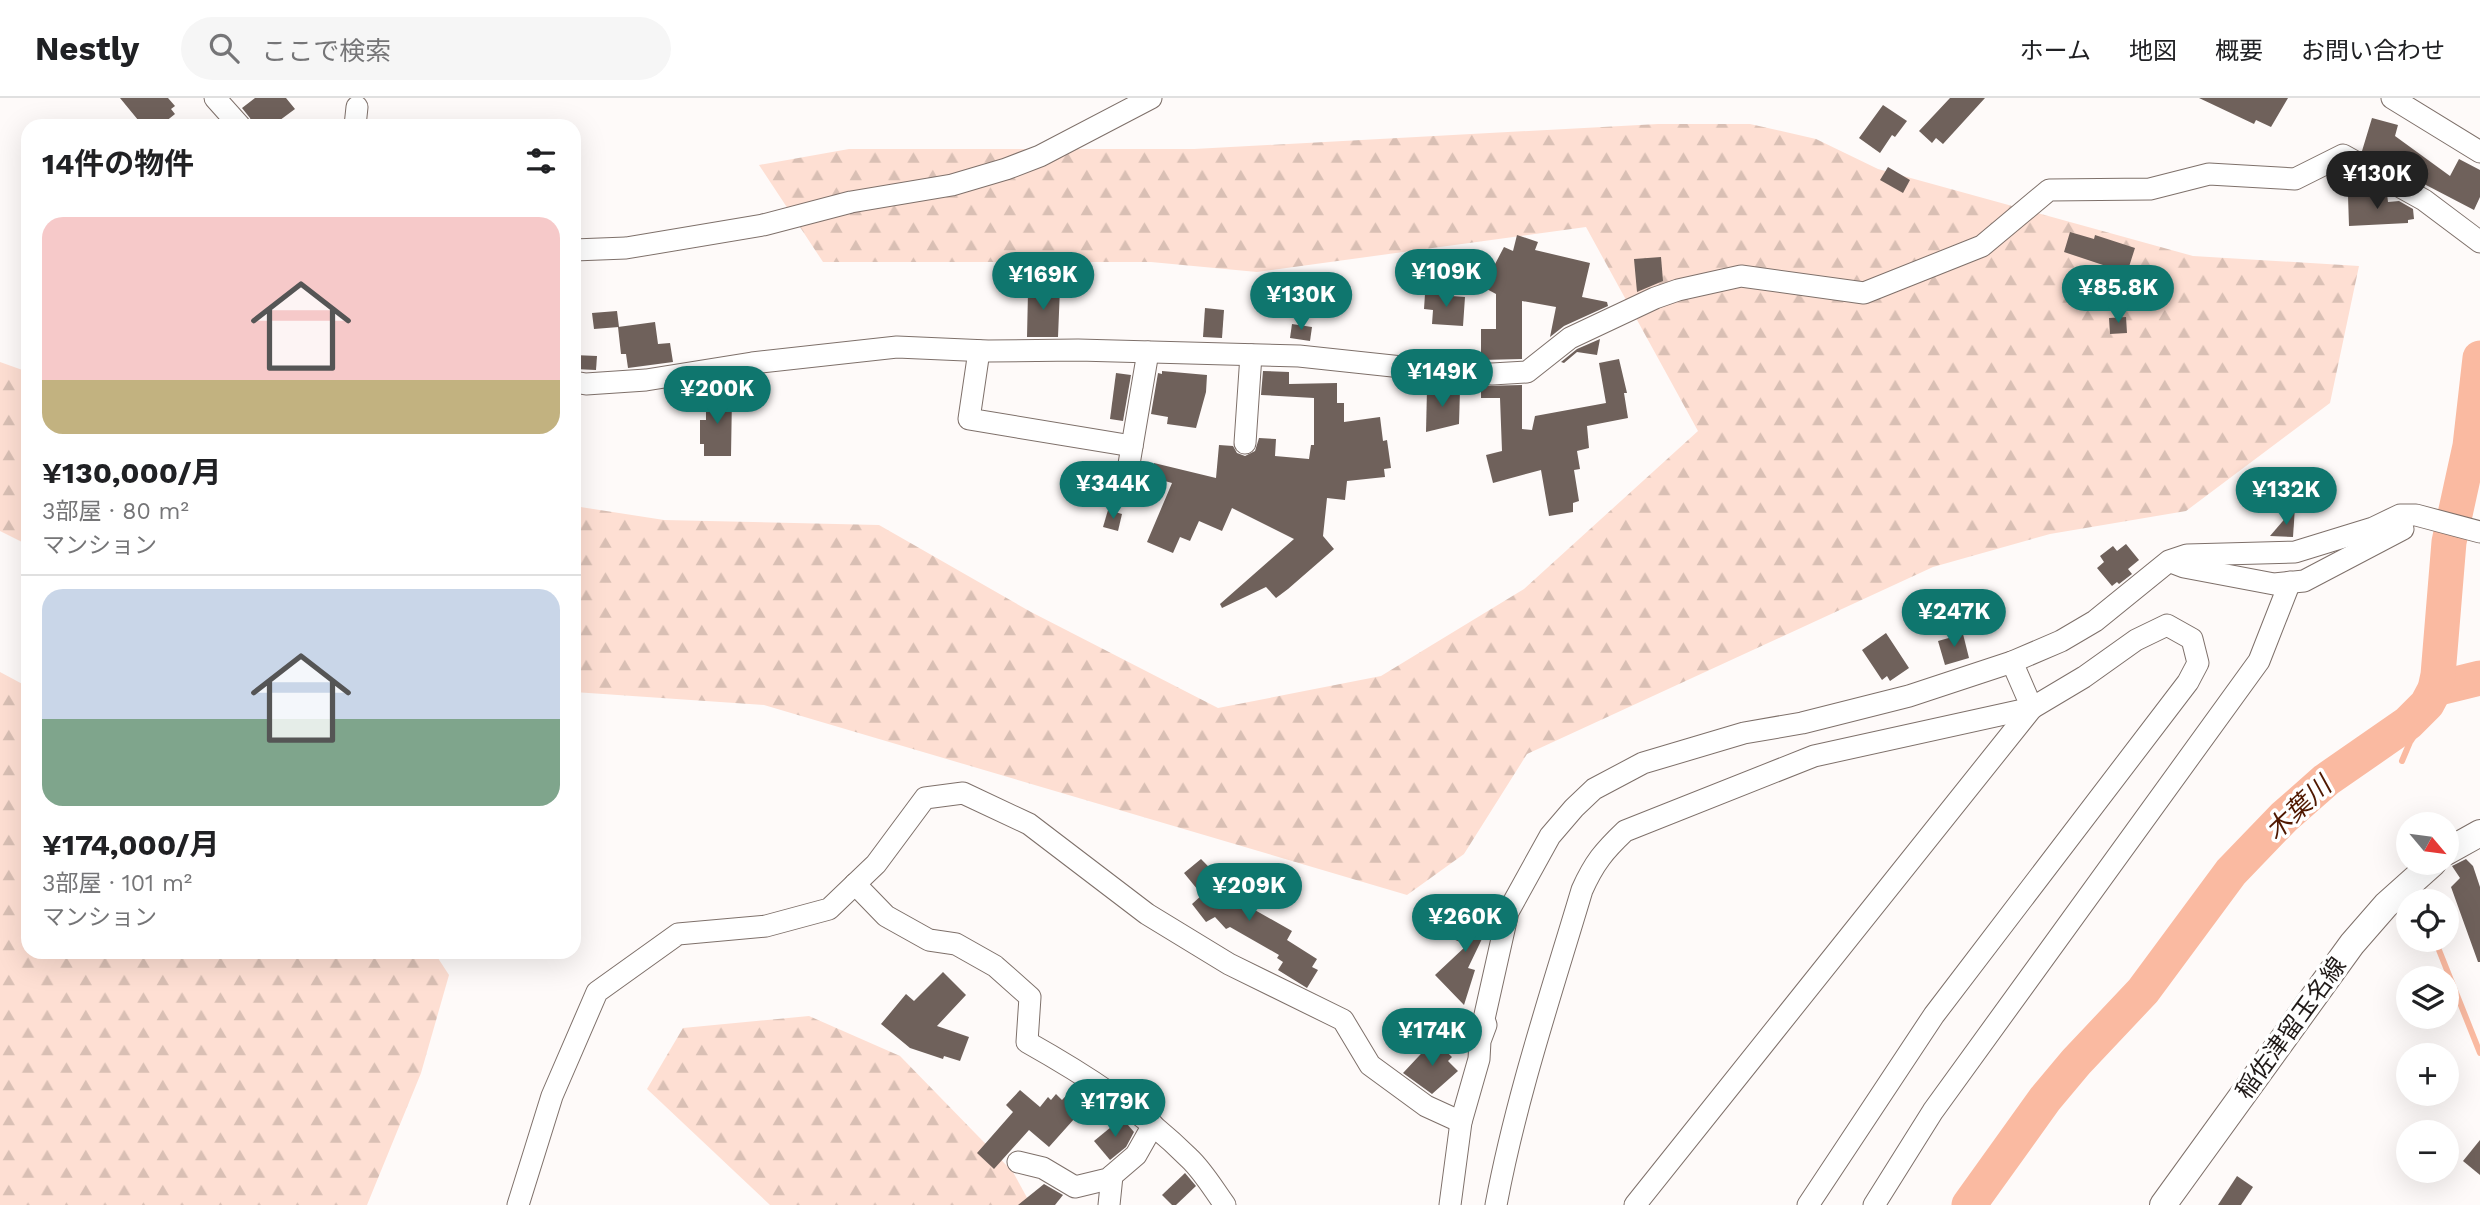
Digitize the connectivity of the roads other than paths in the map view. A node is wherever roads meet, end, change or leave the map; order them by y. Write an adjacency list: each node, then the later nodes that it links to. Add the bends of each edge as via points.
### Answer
1 (215, 98): 4 (street)
2 (1151, 98): 7 (street, via 1040,156 952,185 851,202 763,225 626,248)
3 (2392, 98): 5 (street)
4 (234, 119)
5 (2480, 152)
6 (2480, 242): 10 (street, via 2424,200 2343,155 2295,178 2209,174 2150,189 2049,190 1982,246 1864,293 1741,276 1678,290 1570,338 1527,372 1480,373)
7 (581, 250)
8 (979, 351): 9 (street); 11 (street, via 897,347 646,380); 13 (street, via 969,419)
9 (1148, 352): 10 (street); 13 (street)
10 (1251, 355): 12 (street)
11 (581, 383)
12 (1245, 443)
13 (1132, 446): 14 (street, via 1128,470)
14 (1149, 483)
15 (2412, 515): 16 (street); 17 (street, via 2400,515 2295,552 2187,555); 18 (street, via 2405,527 2304,581)
16 (2480, 532)
17 (2169, 561): 18 (street, via 2274,584); 19 (street, via 2095,621)
18 (2290, 582): 36 (street, via 2259,661 1941,1100)
19 (2011, 662): 20 (street); 25 (street, via 1909,696 1744,733 1643,763 1594,789 1550,836 1508,912 1483,1019 1486,1025 1479,1059)
20 (2032, 708): 33 (street, via 1814,756 1625,831 1601,854 1582,890 1507,1143); 34 (street); 35 (street, via 2136,639 2167,625 2192,639 2198,663 2188,682 1934,1015)
21 (2480, 833): 22 (main road)
22 (2459, 845)
23 (2420, 875): 37 (main road, 稲佐津留玉名線, via 2352,943)
24 (855, 884): 25 (street, via 876,864 925,798 962,793 1029,824 1147,914 1230,964 1343,1020 1370,1065 1426,1106); 26 (street, via 886,916 929,940 956,944 995,966 1030,997 1027,1042 1071,1066); 29 (street, via 829,909 766,926 678,934 597,992 552,1096)
25 (1461, 1122): 32 (street)
26 (1153, 1125): 28 (street, via 1136,1155); 31 (street, via 1191,1159)
27 (1018, 1162): 28 (street, via 1043,1168 1075,1187)
28 (1112, 1176): 30 (street)
29 (518, 1205)
30 (1109, 1205)
31 (1225, 1205)
32 (1450, 1205)
33 (1496, 1205)
34 (1635, 1205)
35 (1808, 1205)
36 (1874, 1205)
37 (2162, 1205)

